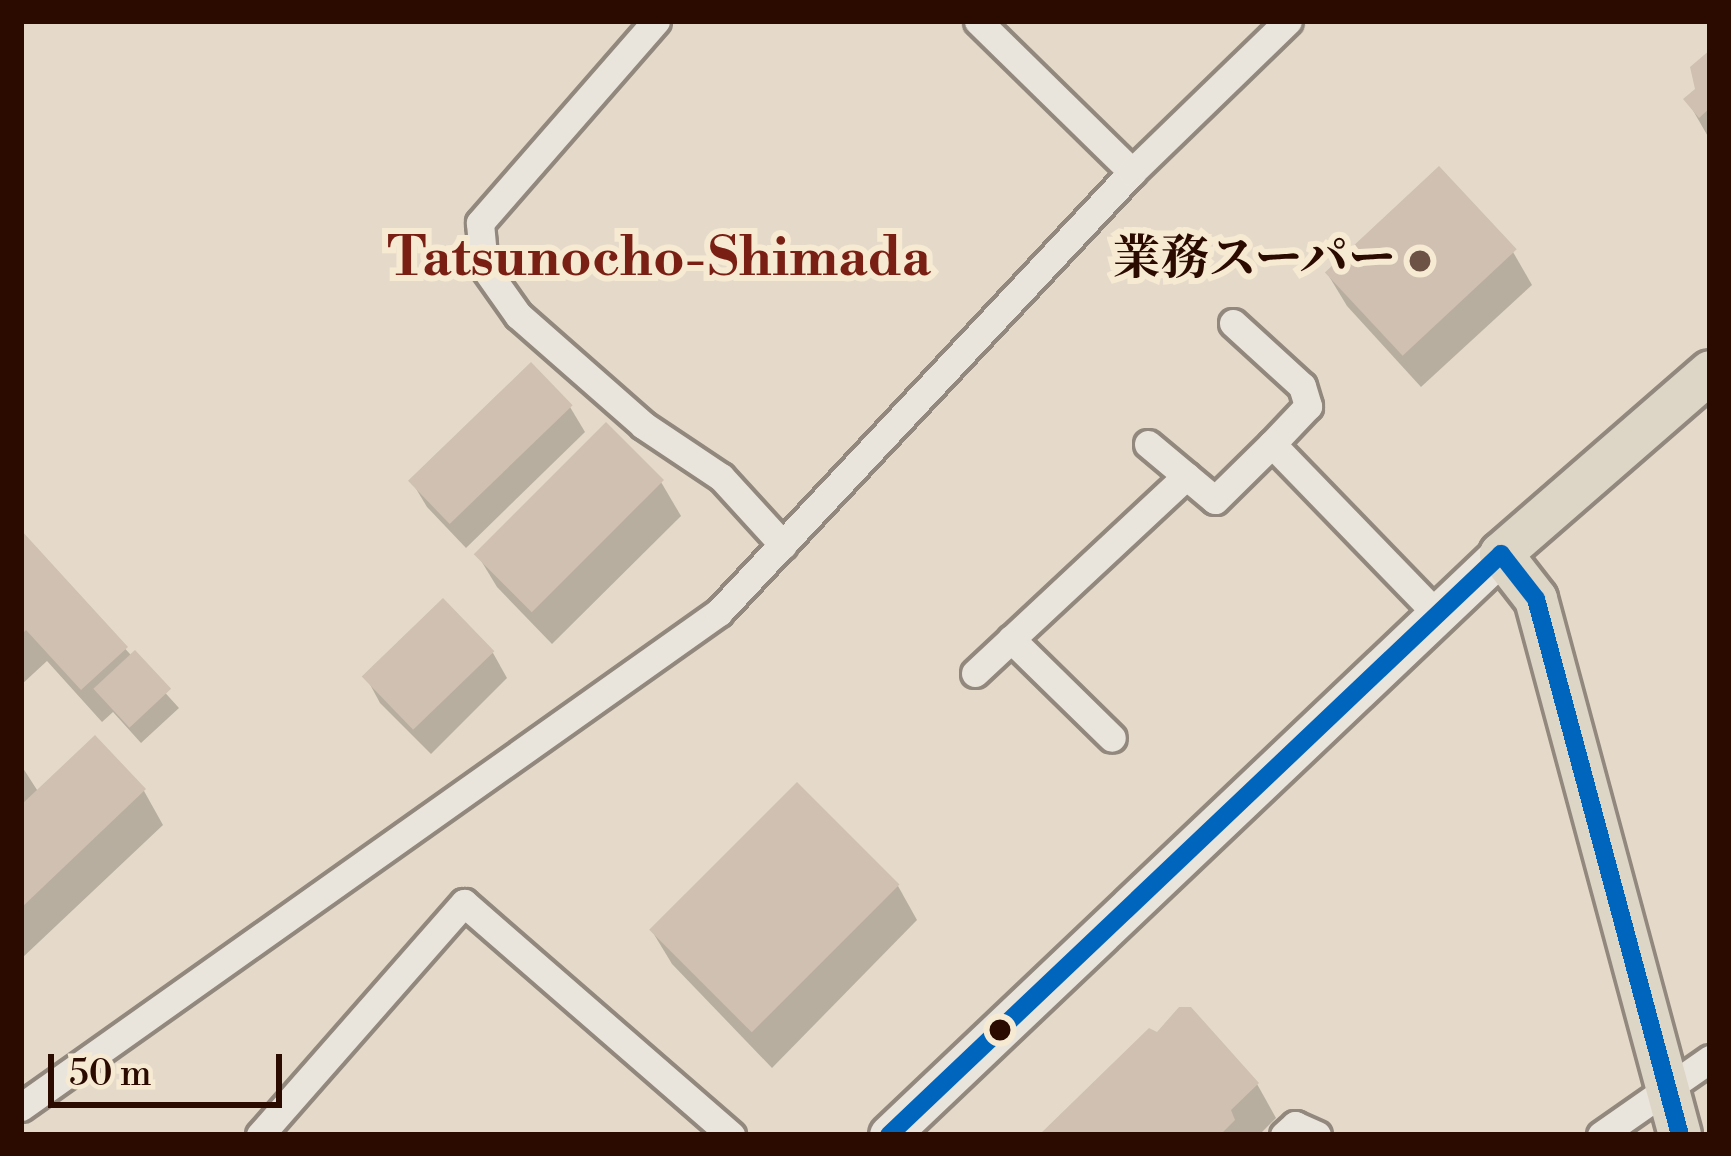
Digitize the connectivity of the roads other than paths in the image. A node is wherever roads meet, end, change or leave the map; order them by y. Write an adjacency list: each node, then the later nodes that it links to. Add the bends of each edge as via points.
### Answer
1 (656, 21): 10 (street, via 480,223 484,267 518,316 644,425 721,477)
2 (978, 21): 4 (street)
3 (1288, 21): 4 (street)
4 (1132, 172): 10 (street)
5 (1233, 323): 8 (street, via 1302,386 1308,406)
6 (1710, 372): 11 (main road)
7 (1148, 444): 9 (street)
8 (1272, 444): 9 (street, via 1215,500); 12 (street)
9 (1186, 476): 13 (street)
10 (783, 545): 18 (street, via 719,612)
11 (1502, 554): 12 (main road); 17 (main road, via 1536,599)
12 (1437, 614): 21 (main road)
13 (1011, 639): 14 (street); 15 (street)
14 (975, 674)
15 (1112, 738)
16 (1710, 1059): 17 (street)
17 (1667, 1087): 24 (street); 25 (main road)
18 (21, 1107)
19 (260, 1135): 20 (street, via 464,903)
20 (731, 1135)
21 (889, 1135)
22 (1284, 1135): 23 (street, via 1295,1125)
23 (1317, 1135)
24 (1601, 1135)
25 (1680, 1135)

